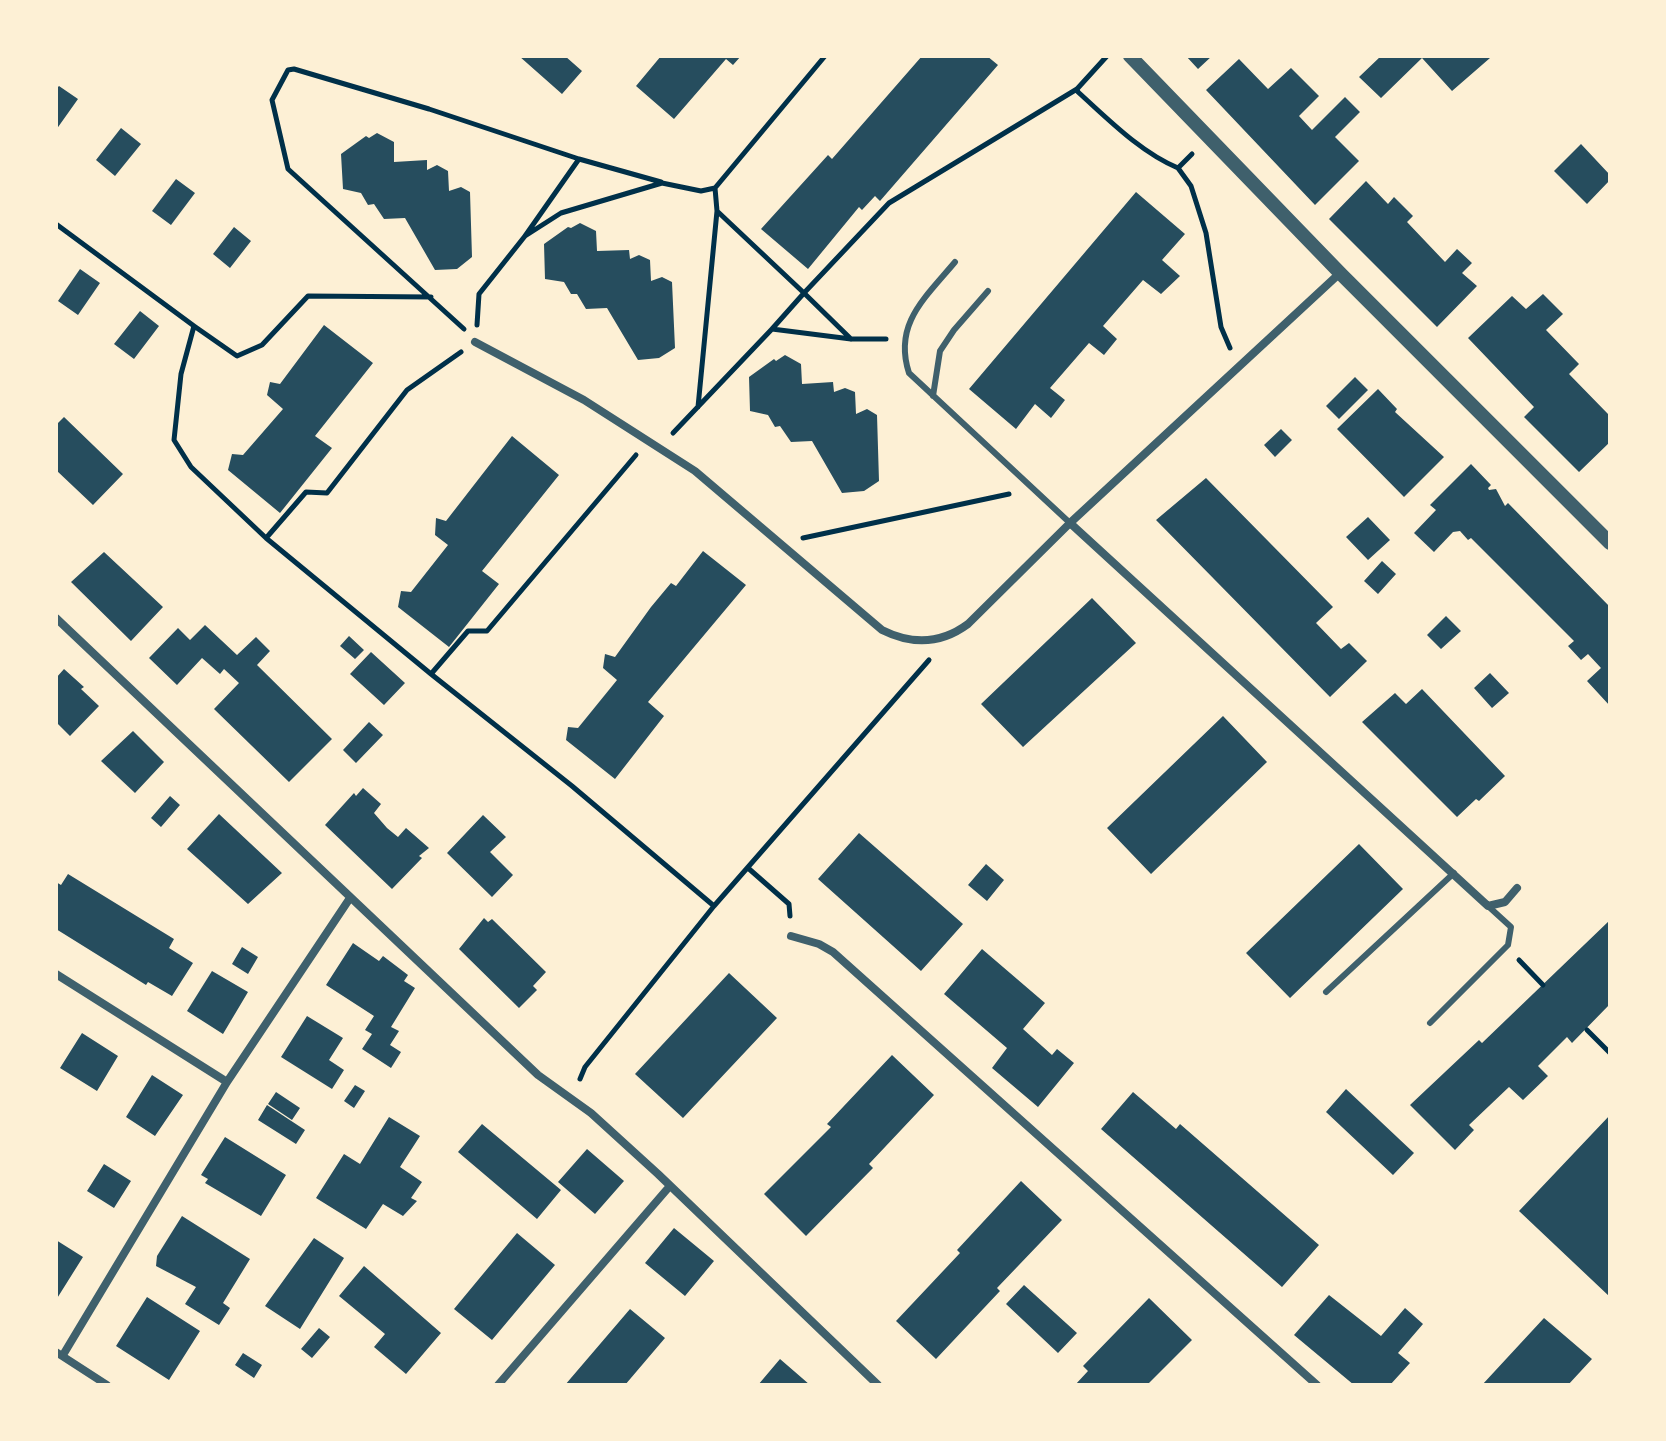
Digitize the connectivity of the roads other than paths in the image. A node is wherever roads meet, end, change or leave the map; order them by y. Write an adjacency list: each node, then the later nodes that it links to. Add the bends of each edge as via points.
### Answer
1 (1130, 56): 3 (street)
2 (955, 262): 6 (lane, via 926,297 903,339 909,373)
3 (1340, 273): 7 (street); 8 (street)
4 (988, 291): 6 (lane, via 940,351)
5 (475, 342): 7 (street, via 649,439 724,493 882,630 916,641 951,635 968,624)
6 (933, 396): 7 (lane)
7 (1070, 523): 10 (street)
8 (1610, 543)
9 (56, 618): 12 (street)
10 (1454, 873): 13 (street); 16 (lane)
11 (1517, 888): 13 (street, via 1505,902)
12 (350, 898): 18 (street); 19 (street, via 538,1075 573,1099)
13 (1488, 906): 17 (lane, via 1511,927 1509,940)
14 (791, 936): 24 (street, via 833,952)
15 (56, 974): 18 (street)
16 (1326, 992)
17 (1430, 1023)
18 (227, 1082): 20 (street)
19 (669, 1187): 22 (street); 23 (street)
20 (59, 1354): 21 (street)
21 (107, 1385)
22 (498, 1385)
23 (878, 1385)
24 (1317, 1385)

